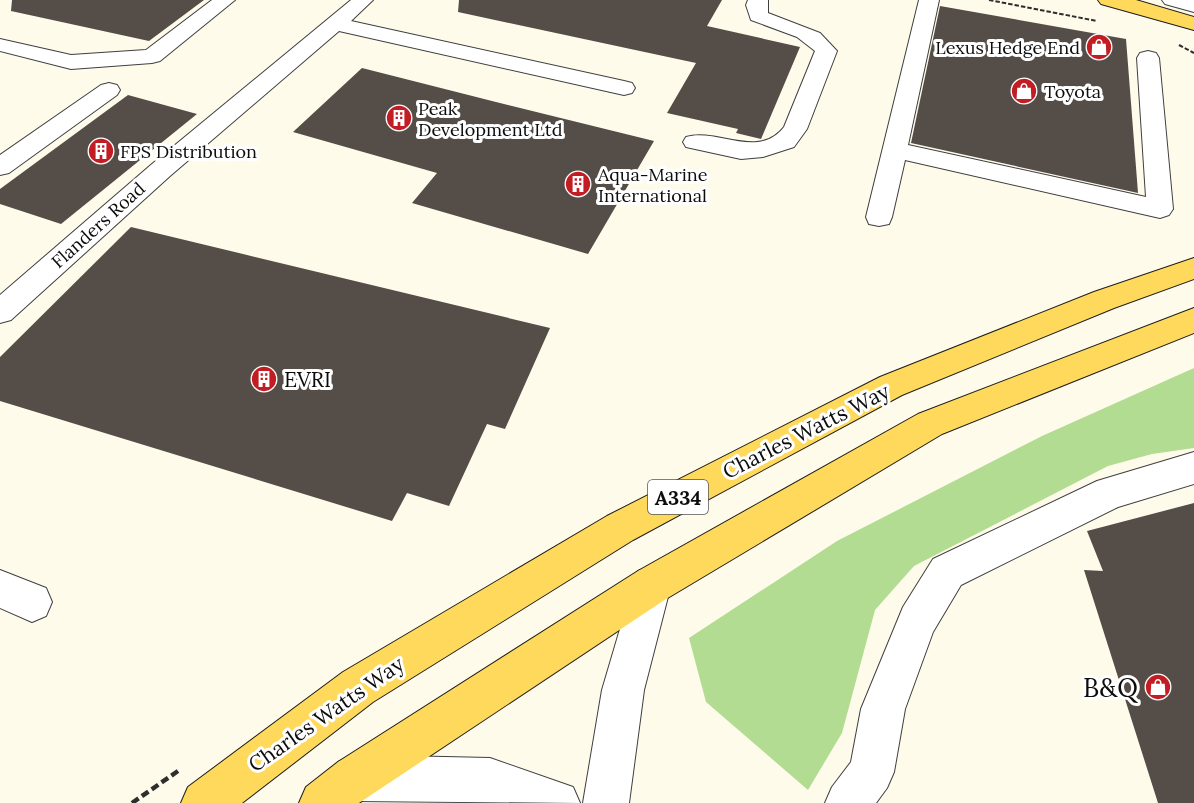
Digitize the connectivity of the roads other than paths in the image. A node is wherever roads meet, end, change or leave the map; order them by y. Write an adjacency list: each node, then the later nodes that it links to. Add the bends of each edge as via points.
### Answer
1 (225, 0): 12 (street, via 152,56 71,62)
2 (363, 0): 9 (street, Flanders Road)
3 (758, 0): 16 (street, via 758,16 774,25 808,33 826,51 795,129 785,142 763,149 741,151)
4 (930, 0): 17 (street)
5 (1108, 0): 8 (main road)
6 (1172, 0): 7 (street)
7 (1194, 6)
8 (1142, 8): 10 (main road); 11 (main road)
9 (338, 24): 14 (street); 21 (street, Flanders Road)
10 (1194, 24)
11 (1194, 36)
12 (0, 45)
13 (1148, 58): 17 (street, via 1160,209)
14 (624, 88)
15 (109, 90): 18 (street)
16 (695, 142)
17 (895, 150): 19 (street)
18 (0, 167)
19 (879, 217)
20 (1194, 268): 26 (main road, Charles Watts Way / A334, via 891,386 620,528 358,687)
21 (4, 304)
22 (1194, 320): 24 (main road, via 930,424)
23 (1194, 468): 29 (street, via 1110,493 947,572 917,621 883,709 871,772)
24 (652, 585): 25 (main road); 28 (street, via 623,690)
25 (338, 790): 27 (street, via 490,781)
26 (204, 803)
27 (557, 803)
28 (606, 803)
29 (848, 803)

